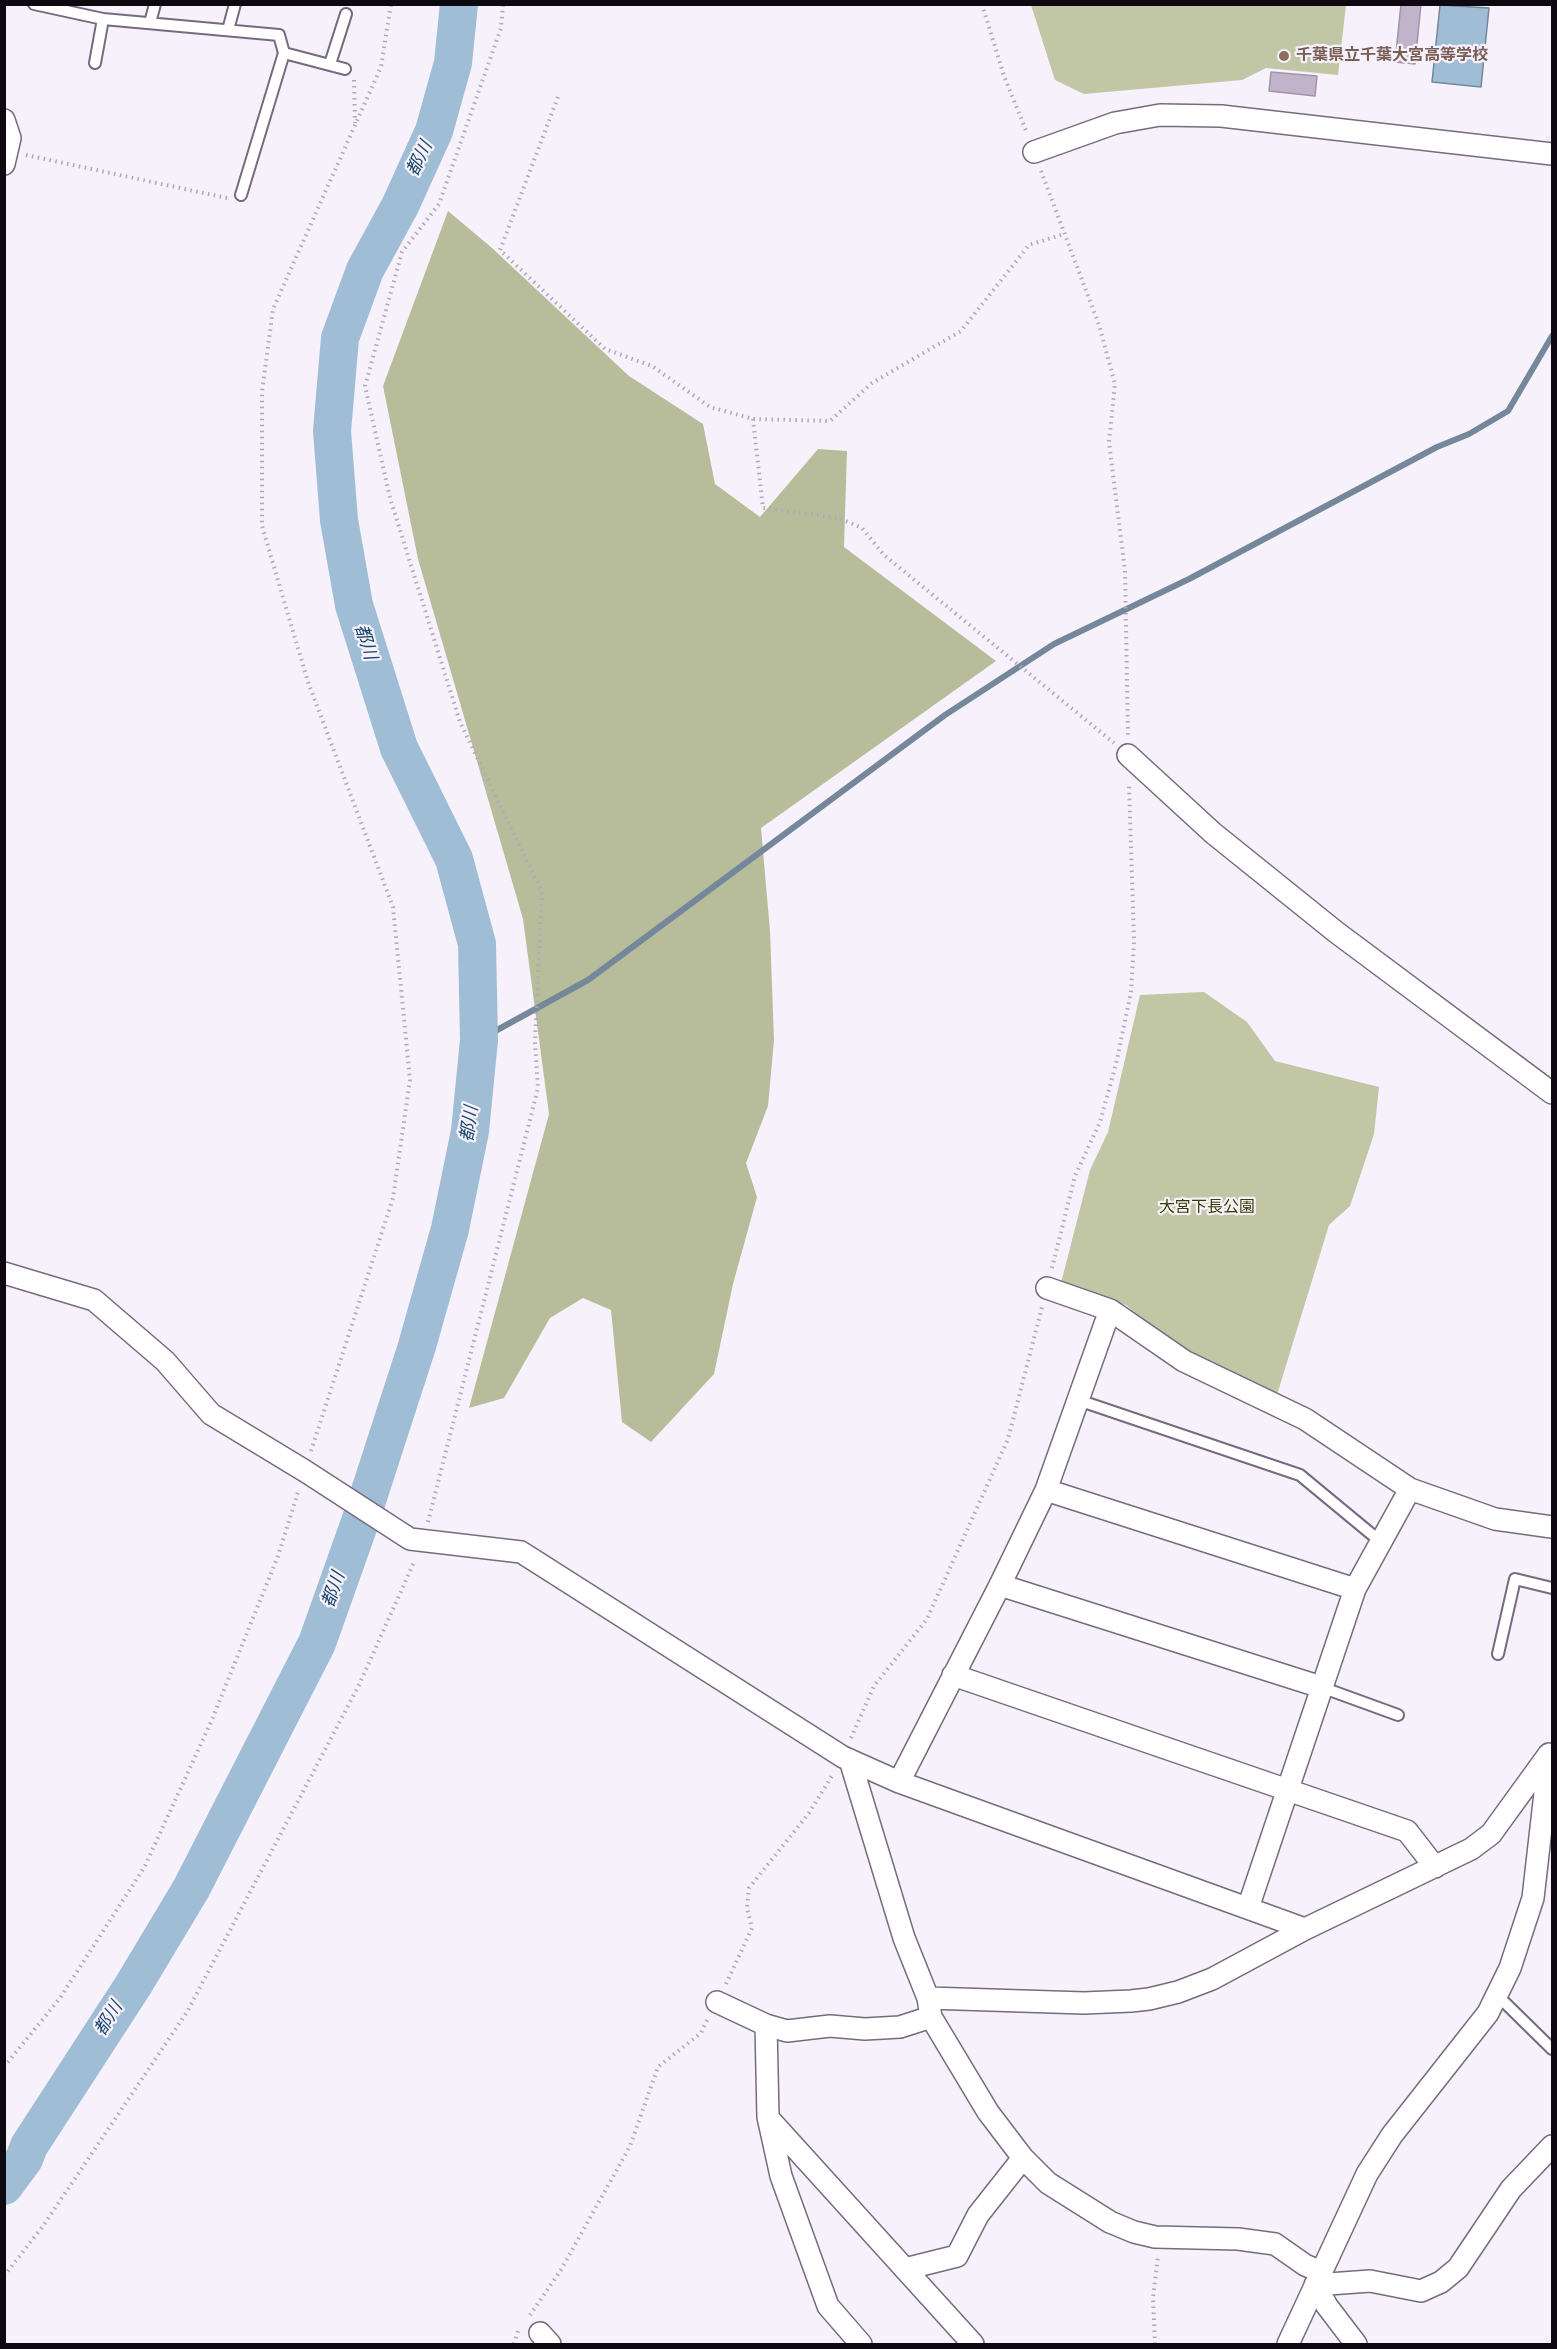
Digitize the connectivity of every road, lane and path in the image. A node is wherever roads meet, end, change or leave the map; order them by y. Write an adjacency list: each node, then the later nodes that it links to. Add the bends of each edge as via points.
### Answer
1 (34, 4): 8 (lane)
2 (155, 4): 9 (lane)
3 (235, 4): 10 (lane)
4 (391, 4): 17 (path, via 381,67)
5 (503, 4): 34 (path, via 501,28 439,204 402,252 365,386 390,498 460,722 542,892 535,1042 538,1088)
6 (982, 4): 18 (path, via 1004,76)
7 (346, 14): 13 (lane)
8 (103, 19): 9 (lane); 12 (lane)
9 (150, 23): 10 (lane)
10 (228, 30): 11 (lane, via 279,35)
11 (284, 54): 13 (lane); 21 (lane)
12 (95, 63)
13 (330, 64): 14 (lane)
14 (345, 69): 17 (path, via 353,74)
15 (558, 97): 23 (path, via 500,250 605,349 652,366 710,407)
16 (4, 120): 20 (street, via 10,138)
17 (355, 126): 30 (path, via 273,309 262,392 262,526 308,682 393,907 410,1080 393,1198)
18 (1034, 152): 19 (street, via 1115,123 1160,115 1221,116); 22 (path)
19 (1552, 154)
20 (6, 158): 21 (path, via 232,199)
21 (241, 195)
22 (1064, 234): 23 (path, via 1029,246 961,332 872,383 830,421); 24 (path, via 1100,325 1114,384 1109,442 1125,571)
23 (753, 419): 24 (path, via 763,508 839,518 862,528 884,555)
24 (1128, 755): 25 (street, via 1213,833 1336,932)
25 (1552, 1093)
26 (4, 1273): 30 (street, via 94,1300 165,1361 211,1414)
27 (1047, 1288): 28 (street)
28 (1110, 1310): 29 (street); 32 (street, via 1184,1361 1305,1419)
29 (1078, 1400): 31 (street); 35 (lane, via 1300,1475)
30 (305, 1470): 34 (street); 55 (path, via 278,1556 211,1722 146,1866 60,1998)
31 (1046, 1490): 36 (street); 38 (street)
32 (1410, 1490): 33 (street, via 1495,1519); 35 (street)
33 (1552, 1527)
34 (417, 1540): 44 (street, via 520,1552); 61 (path, via 359,1685 187,2012 43,2226)
35 (1381, 1542): 38 (street)
36 (1000, 1585): 40 (street); 41 (street)
37 (1552, 1588): 39 (lane, via 1515,1579)
38 (1355, 1589): 41 (street)
39 (1498, 1654)
40 (953, 1676): 45 (street); 46 (street)
41 (1321, 1688): 42 (lane); 46 (street)
42 (1398, 1715)
43 (1551, 1750): 47 (street, via 1491,1834); 50 (street, via 1533,1898 1514,1959)
44 (847, 1758): 45 (street); 51 (path, via 810,1813 749,1888 747,1908 752,1928); 52 (street)
45 (899, 1782): 48 (street)
46 (1287, 1790): 47 (street, via 1407,1831); 48 (street)
47 (1435, 1867): 49 (street)
48 (1248, 1908): 49 (street)
49 (1305, 1929): 52 (street, via 1212,1979 1149,1999)
50 (1497, 1995): 54 (lane); 62 (street, via 1488,2013 1392,2135 1367,2174)
51 (717, 2002): 53 (street); 63 (path, via 701,2033 658,2067 630,2146 561,2270 518,2331)
52 (929, 2007): 53 (street, via 900,2027 830,2026 787,2031); 58 (street, via 988,2112)
53 (766, 2025): 56 (street)
54 (1552, 2049)
55 (4, 2067)
56 (768, 2117): 60 (street); 64 (street, via 781,2176 828,2306)
57 (1552, 2146): 62 (street, via 1511,2189 1458,2268 1441,2282 1421,2291 1370,2281)
58 (1023, 2158): 59 (street, via 1048,2183 1110,2222); 60 (street, via 978,2215 957,2256)
59 (1160, 2238): 62 (street, via 1275,2244); 66 (path, via 1153,2298)
60 (905, 2269): 65 (street)
61 (4, 2276)
62 (1318, 2279): 67 (street); 68 (street, via 1327,2306)
63 (514, 2344)
64 (861, 2344)
65 (973, 2344)
66 (1155, 2344)
67 (1288, 2344)
68 (1356, 2344)

